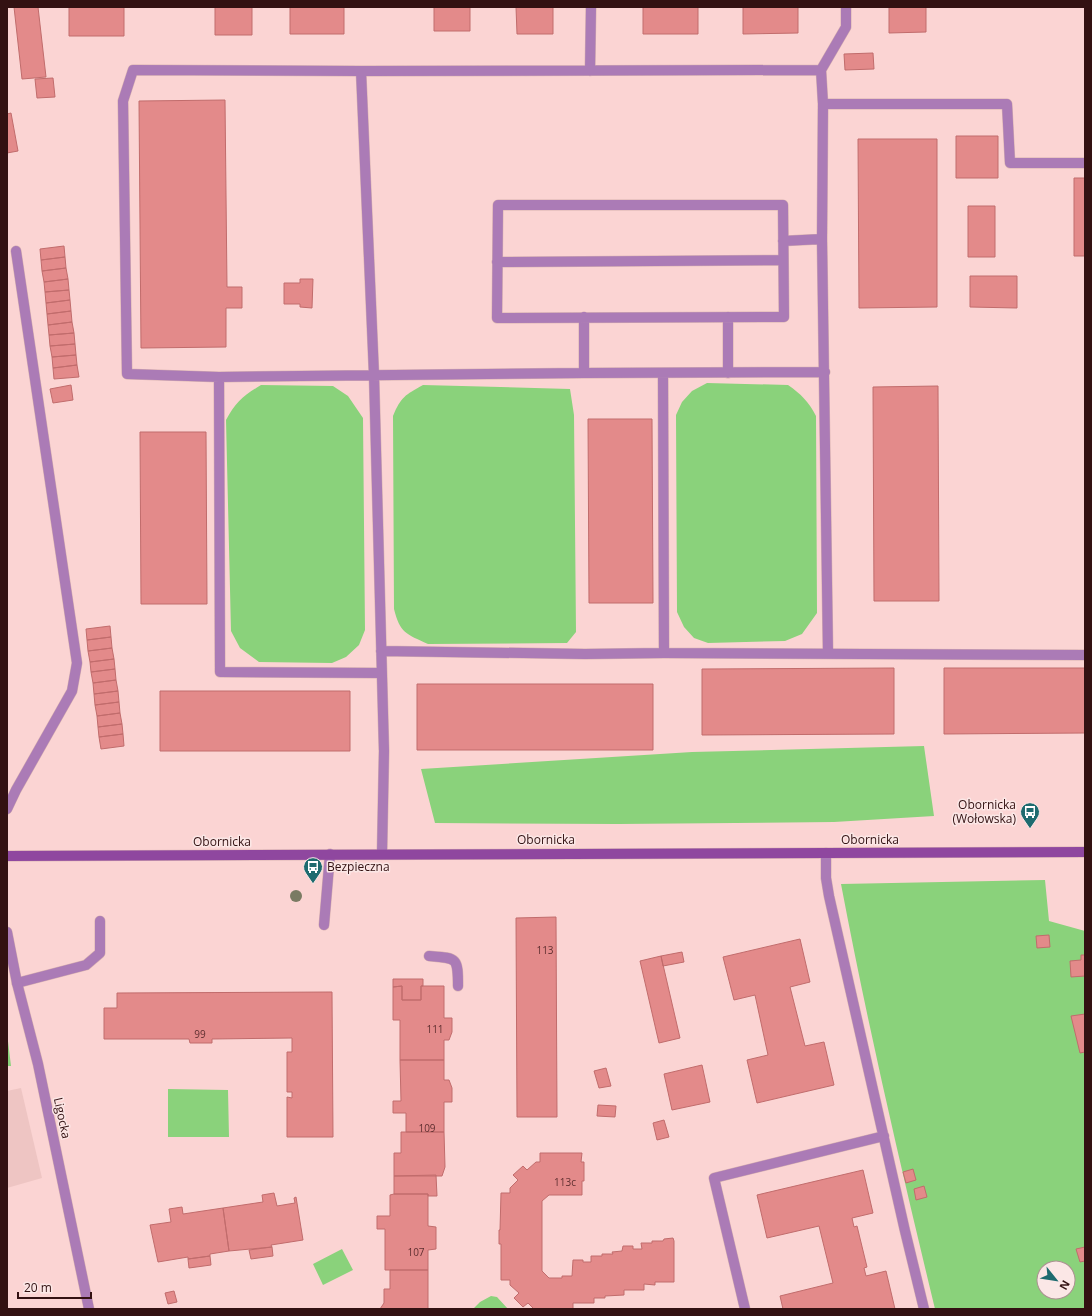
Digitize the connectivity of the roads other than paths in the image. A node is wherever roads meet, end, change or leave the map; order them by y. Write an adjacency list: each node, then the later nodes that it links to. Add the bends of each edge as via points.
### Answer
1 (591, 7): 5 (street)
2 (846, 7): 3 (street, via 846,27)
3 (821, 70): 5 (street); 6 (street)
4 (361, 71): 5 (street); 19 (street); 20 (street, via 133,70 123,101 127,374)
5 (590, 71)
6 (823, 104): 7 (street, via 1007,104 1010,162); 8 (street)
7 (1085, 162)
8 (822, 239): 9 (street); 15 (street)
9 (783, 241): 11 (street); 12 (street, via 783,205 498,205)
10 (16, 251): 26 (street, via 76,663 72,691)
11 (783, 260): 12 (street); 14 (street, via 784,317)
12 (497, 262): 13 (street, via 497,318)
13 (584, 317): 14 (street); 16 (street)
14 (728, 317): 18 (street)
15 (825, 372): 18 (street); 23 (street)
16 (584, 373): 17 (street); 19 (street)
17 (663, 373): 18 (street); 22 (street)
18 (728, 373)
19 (374, 375): 20 (street); 21 (street)
20 (219, 377): 25 (street, via 220,672)
21 (381, 651): 22 (street, via 584,654); 25 (street)
22 (664, 652): 23 (street)
23 (828, 653): 24 (street)
24 (1085, 654)
25 (382, 673): 30 (street)
26 (7, 809)
27 (1085, 852): 28 (main road, Obornicka)
28 (826, 853): 30 (main road, Obornicka); 38 (street, via 829,896)
29 (330, 854): 30 (main road, Obornicka); 31 (main road, Obornicka); 33 (street)
30 (382, 854)
31 (7, 856)
32 (100, 921): 36 (street, via 100,953 86,964)
33 (324, 925)
34 (7, 932): 36 (street, Ligocka)
35 (429, 956): 37 (street, via 448,957 454,960 458,967)
36 (17, 983): 39 (street, Ligocka, via 38,1064)
37 (458, 986)
38 (884, 1136): 40 (street, via 714,1178); 41 (street)
39 (89, 1309)
40 (745, 1309)
41 (924, 1309)

